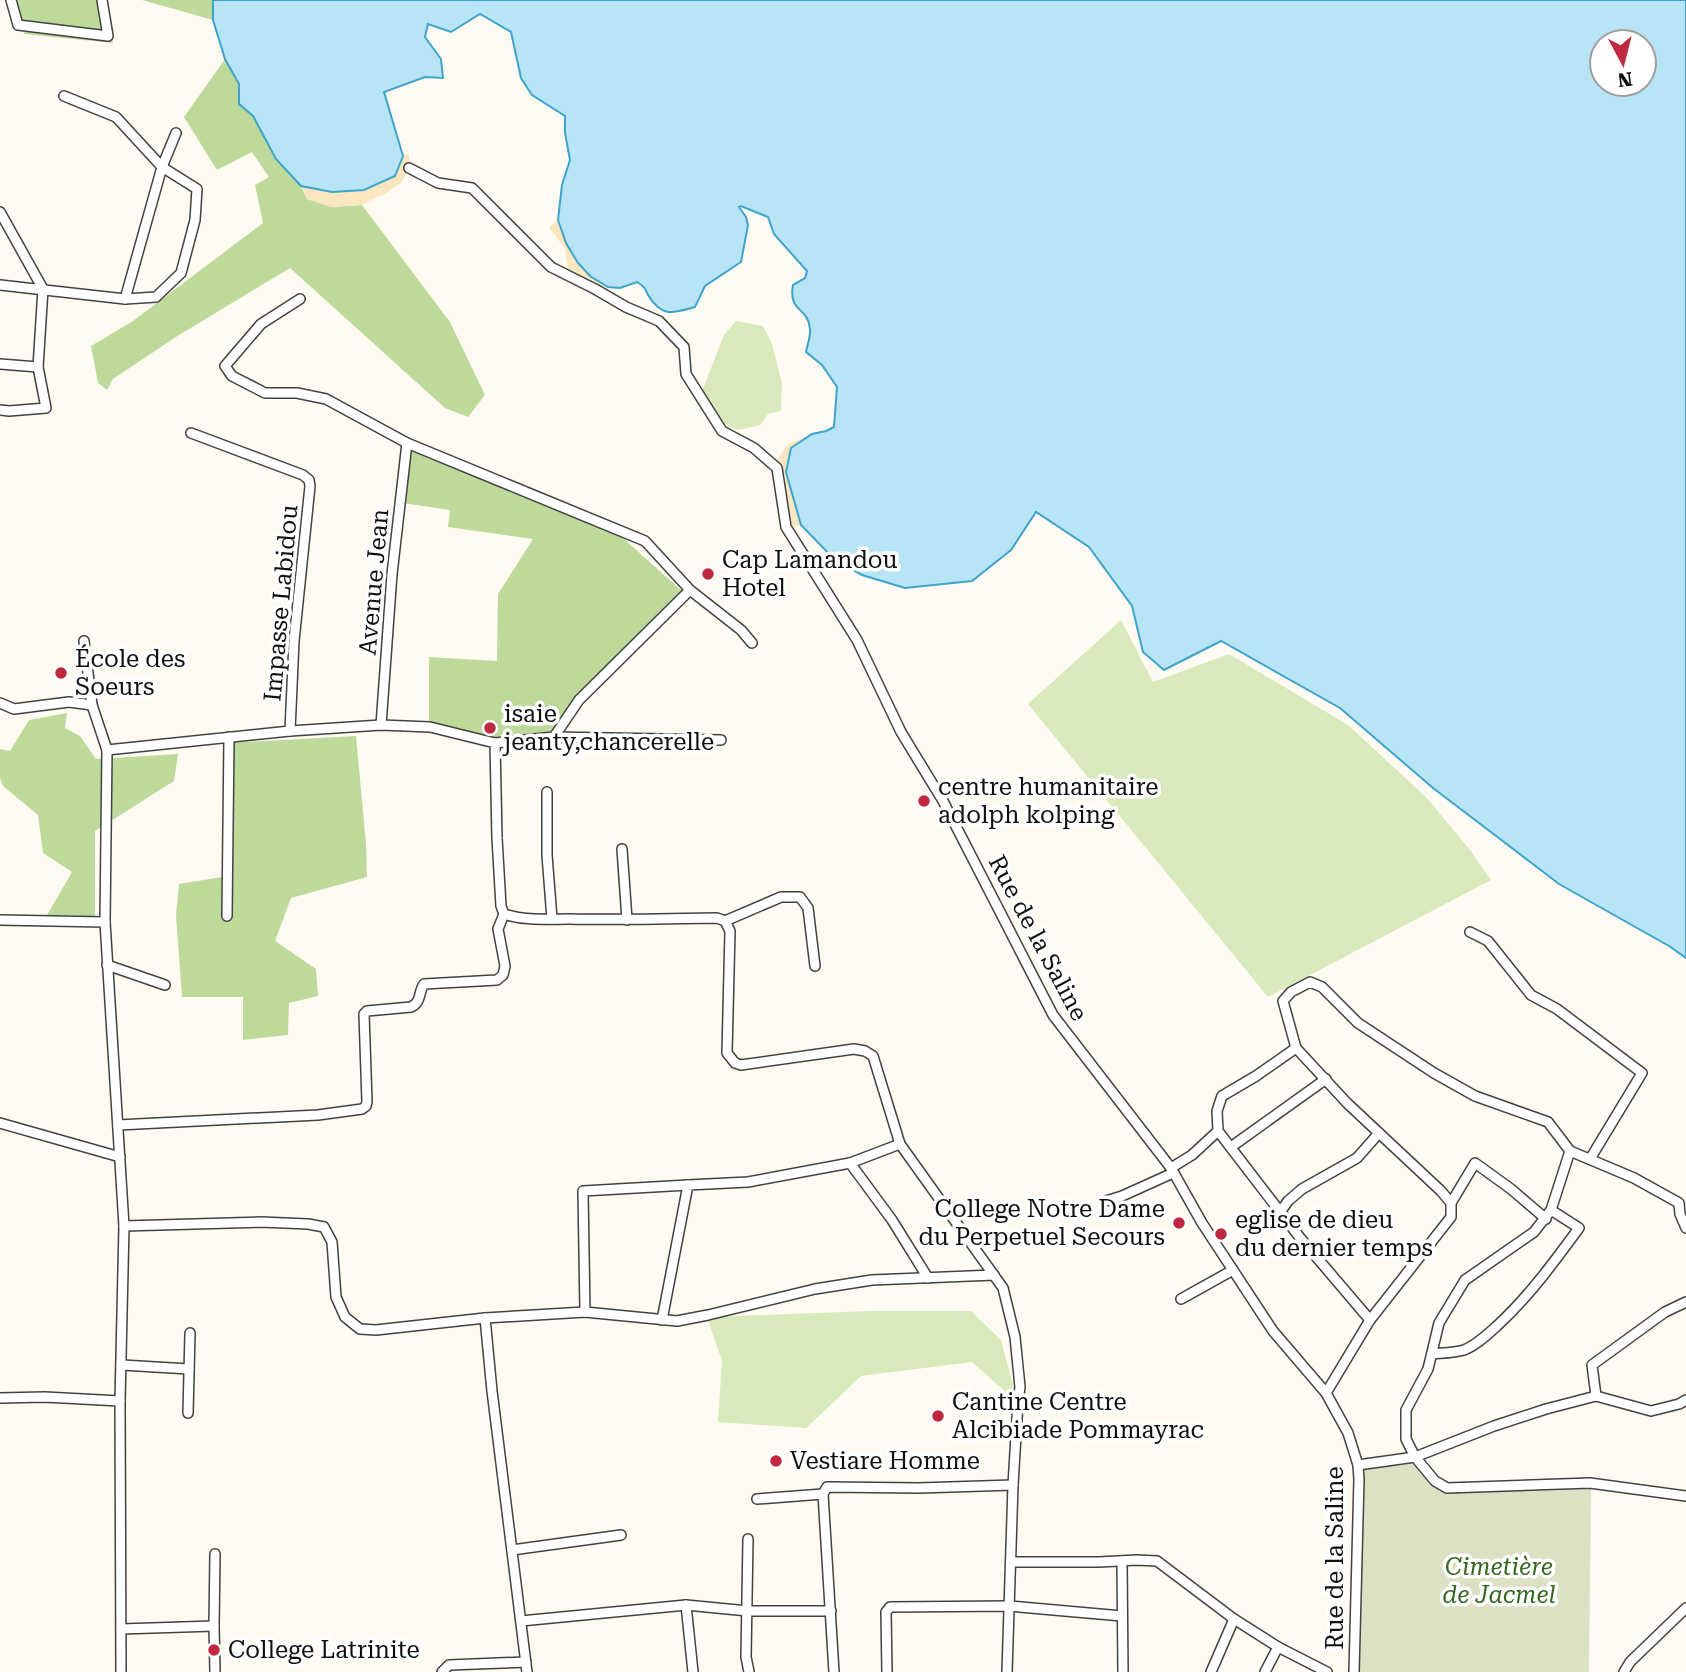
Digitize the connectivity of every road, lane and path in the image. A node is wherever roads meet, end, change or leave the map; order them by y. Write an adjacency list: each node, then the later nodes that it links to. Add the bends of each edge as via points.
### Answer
1 (11, 0): 2 (street, via 18,25 108,36)
2 (102, 0)
3 (64, 96): 5 (street, via 116,117)
4 (176, 133): 5 (street)
5 (162, 167): 10 (street); 10 (street, via 197,189 195,220 181,273 156,297)
6 (410, 168): 54 (street, Rue de la Saline, via 438,183 472,188 551,267 660,321 684,347 686,374 722,431 754,448 777,468 786,527 857,640 901,732 955,823 1053,1015)
7 (0, 212): 9 (street)
8 (0, 285): 9 (street)
9 (43, 289): 10 (street); 13 (street)
10 (125, 299)
11 (300, 299): 16 (street, via 261,324 225,366 232,376 265,393 326,399)
12 (0, 364): 13 (street)
13 (38, 367): 14 (street, via 46,408)
14 (0, 410)
15 (191, 433): 23 (street, Impasse Labidou, via 309,480)
16 (407, 443): 17 (street, via 645,541); 22 (street, Avenue Jean)
17 (690, 590): 19 (street); 25 (street, via 579,700)
18 (85, 641): 21 (street)
19 (752, 643)
20 (0, 703): 21 (street, via 14,709 69,702)
21 (92, 705): 28 (street)
22 (381, 725): 23 (street); 27 (street, via 430,727)
23 (290, 731): 24 (street)
24 (229, 737): 28 (street); 32 (street)
25 (554, 737): 26 (street); 27 (street)
26 (721, 740)
27 (495, 743): 31 (street)
28 (107, 750): 37 (street)
29 (547, 792): 33 (street)
30 (622, 849): 35 (street)
31 (504, 914): 33 (street); 45 (street, via 498,929 505,966 497,980 424,985 417,1004 411,1007 364,1014 367,1102 362,1109)
32 (228, 916)
33 (552, 919): 35 (street)
34 (0, 920): 37 (street)
35 (627, 920): 36 (street)
36 (725, 921): 40 (street, via 782,897 800,897 808,908); 48 (street, via 730,931 727,1053 741,1065 865,1051 873,1056)
37 (105, 922): 39 (street)
38 (1470, 932): 52 (street, via 1488,941 1531,995 1642,1073)
39 (107, 965): 41 (street); 45 (street)
40 (815, 966)
41 (165, 985)
42 (1296, 1048): 43 (street); 46 (street, via 1222,1096); 50 (street, via 1283,1001 1310,982 1322,987 1358,1023 1434,1073 1475,1096 1548,1122)
43 (1326, 1079): 47 (street); 49 (street)
44 (0, 1123): 51 (street)
45 (118, 1125): 51 (street)
46 (1218, 1131): 49 (street); 54 (street)
47 (1379, 1133): 57 (street); 58 (street, via 1357,1158 1302,1189)
48 (900, 1144): 53 (street); 63 (street)
49 (1231, 1147): 58 (street)
50 (1570, 1151): 52 (street); 59 (street)
51 (120, 1157): 60 (street)
52 (1590, 1159): 61 (street, via 1679,1203)
53 (850, 1163): 55 (street, via 748,1182); 64 (street)
54 (1172, 1170): 56 (street); 62 (street, Rue de la Saline)
55 (688, 1185): 67 (street, via 583,1191); 69 (street)
56 (1106, 1201)
57 (1451, 1203): 59 (street, via 1475,1163); 70 (street, via 1451,1217)
58 (1281, 1211): 70 (street)
59 (1548, 1215): 72 (street, via 1535,1233 1465,1280 1439,1323); 72 (street, via 1579,1228 1538,1284 1489,1334 1465,1349)
60 (124, 1226): 68 (street, via 261,1222 324,1227 332,1242 336,1297 345,1317 360,1329); 73 (street)
61 (1686, 1228)
62 (1233, 1270): 65 (street); 75 (street, Rue de la Saline, via 1273,1331)
63 (994, 1275): 64 (street); 83 (street, via 1003,1288 1020,1371)
64 (928, 1278): 69 (street, via 872,1280 677,1321)
65 (1181, 1299)
66 (1686, 1302): 76 (street, via 1592,1365)
67 (584, 1312): 68 (street); 69 (street)
68 (485, 1318): 89 (street)
69 (662, 1320)
70 (1370, 1320): 75 (street)
71 (190, 1333): 74 (street)
72 (1432, 1354): 81 (street, via 1406,1410 1406,1438)
73 (122, 1365): 74 (street); 79 (street)
74 (189, 1369): 80 (street)
75 (1326, 1393): 82 (street, Rue de la Saline, via 1348,1433)
76 (1596, 1396): 78 (street, via 1651,1411); 81 (street, via 1494,1426)
77 (0, 1398): 79 (street)
78 (1686, 1400)
79 (120, 1401): 102 (street)
80 (188, 1413)
81 (1415, 1457): 82 (street); 85 (street, via 1447,1488 1591,1483)
82 (1358, 1465): 117 (street, Rue de la Saline)
83 (1013, 1485): 84 (street, via 827,1488); 92 (street)
84 (823, 1494): 86 (street); 97 (street)
85 (1686, 1496)
86 (757, 1499)
87 (621, 1535): 89 (street)
88 (748, 1539): 96 (street)
89 (513, 1550): 100 (street)
90 (215, 1554): 101 (street)
91 (1122, 1561): 92 (street); 98 (street); 99 (street, via 1157,1561)
92 (1011, 1562): 94 (street)
93 (686, 1605): 96 (street); 100 (street); 108 (street)
94 (1009, 1606): 98 (street); 111 (street, via 890,1607 886,1612); 112 (street)
95 (1686, 1608): 118 (street)
96 (748, 1611): 97 (street); 109 (street)
97 (831, 1611): 110 (street)
98 (1122, 1616): 113 (street)
99 (1234, 1619): 103 (street); 114 (street)
100 (520, 1621): 104 (street)
101 (214, 1626): 102 (street); 106 (street)
102 (121, 1629): 105 (street)
103 (1278, 1647): 115 (street); 116 (street)
104 (527, 1667): 107 (street, via 449,1665)
105 (121, 1672)
106 (215, 1672)
107 (442, 1672)
108 (693, 1672)
109 (749, 1672)
110 (834, 1672)
111 (887, 1672)
112 (1007, 1672)
113 (1123, 1672)
114 (1211, 1672)
115 (1265, 1672)
116 (1327, 1672)
117 (1354, 1672)
118 (1624, 1672)

